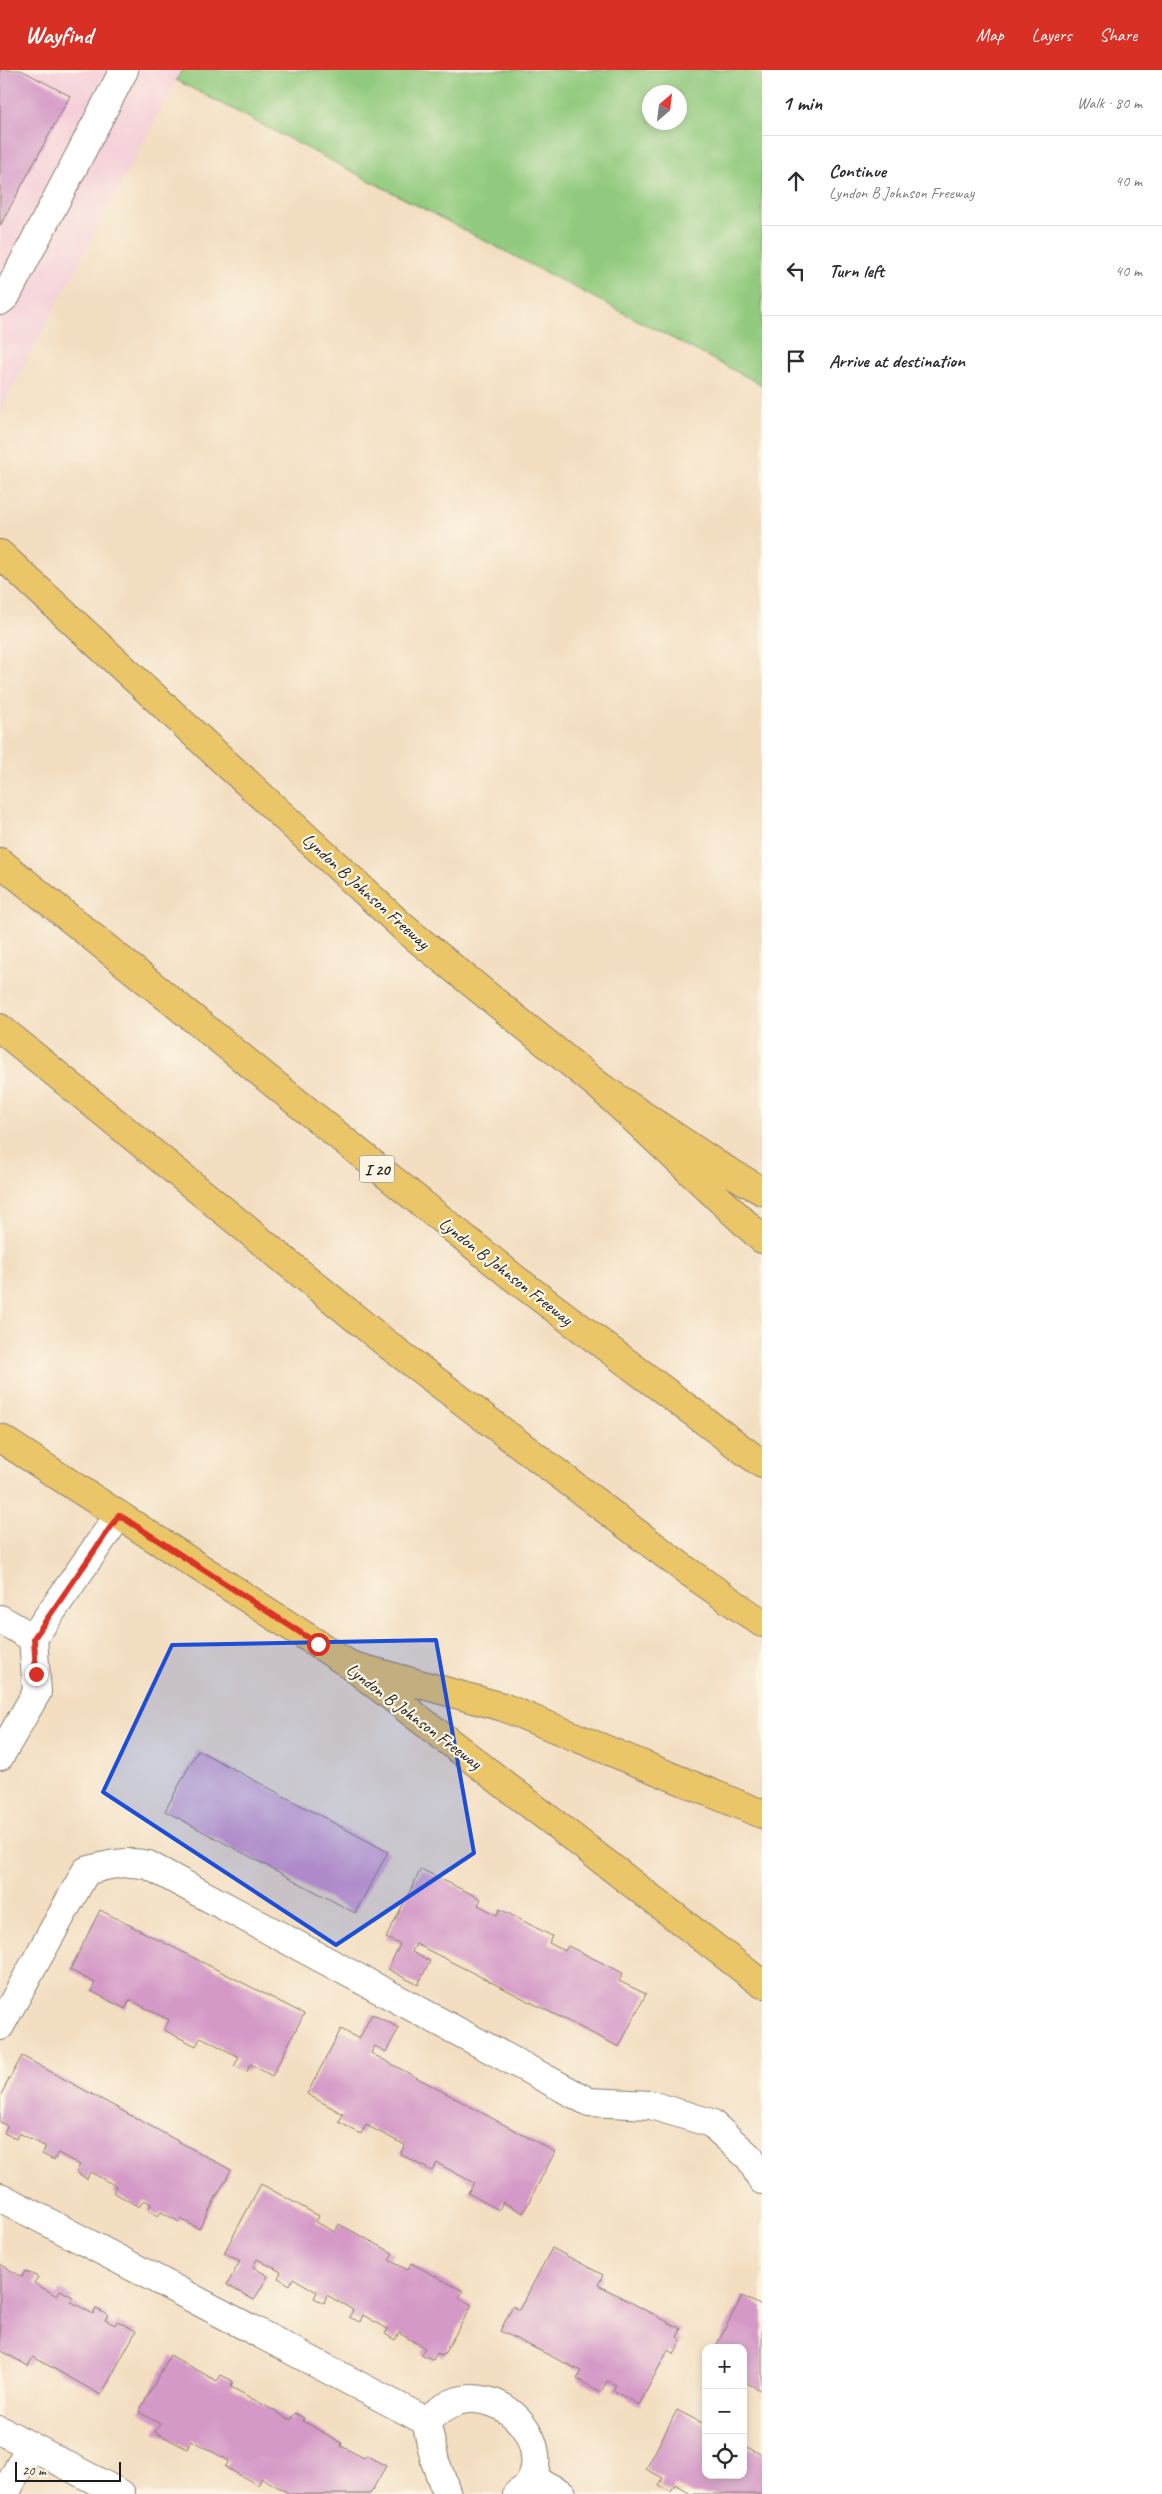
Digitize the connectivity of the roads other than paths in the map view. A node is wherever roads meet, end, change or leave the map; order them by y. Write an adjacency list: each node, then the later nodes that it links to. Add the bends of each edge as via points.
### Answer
1 (113, 74): 2 (street, via 6,296)
2 (0, 302)
3 (0, 554): 6 (main road, Lyndon B Johnson Freeway, via 404,928)
4 (0, 862): 10 (main road, Lyndon B Johnson Freeway / I 20, via 506,1272)
5 (0, 1028): 13 (main road, via 387,1344 683,1568)
6 (599, 1086): 7 (main road, Lyndon B Johnson Freeway); 8 (main road)
7 (762, 1191)
8 (762, 1239)
9 (0, 1438): 11 (main road, Lyndon B Johnson Freeway)
10 (762, 1464)
11 (119, 1515): 14 (street); 15 (main road, Lyndon B Johnson Freeway)
12 (0, 1619): 14 (street)
13 (762, 1623)
14 (34, 1638): 16 (street, via 37,1692)
15 (350, 1665): 17 (main road, via 503,1707); 18 (main road, Lyndon B Johnson Freeway)
16 (0, 1756)
17 (762, 1814)
18 (762, 1984)
19 (0, 2026): 20 (street, via 86,1871 110,1863 148,1865 589,2102 651,2105 711,2123 750,2158)
20 (762, 2180)
21 (0, 2197): 22 (street)
22 (426, 2421): 25 (street, via 441,2408 459,2401 478,2399 498,2404 514,2414 527,2430 534,2448 534,2468); 26 (street)
23 (0, 2430): 24 (street)
24 (30, 2446): 27 (street); 28 (street)
25 (524, 2486): 29 (street)
26 (441, 2489)
27 (5, 2494)
28 (121, 2494)
29 (562, 2494)

